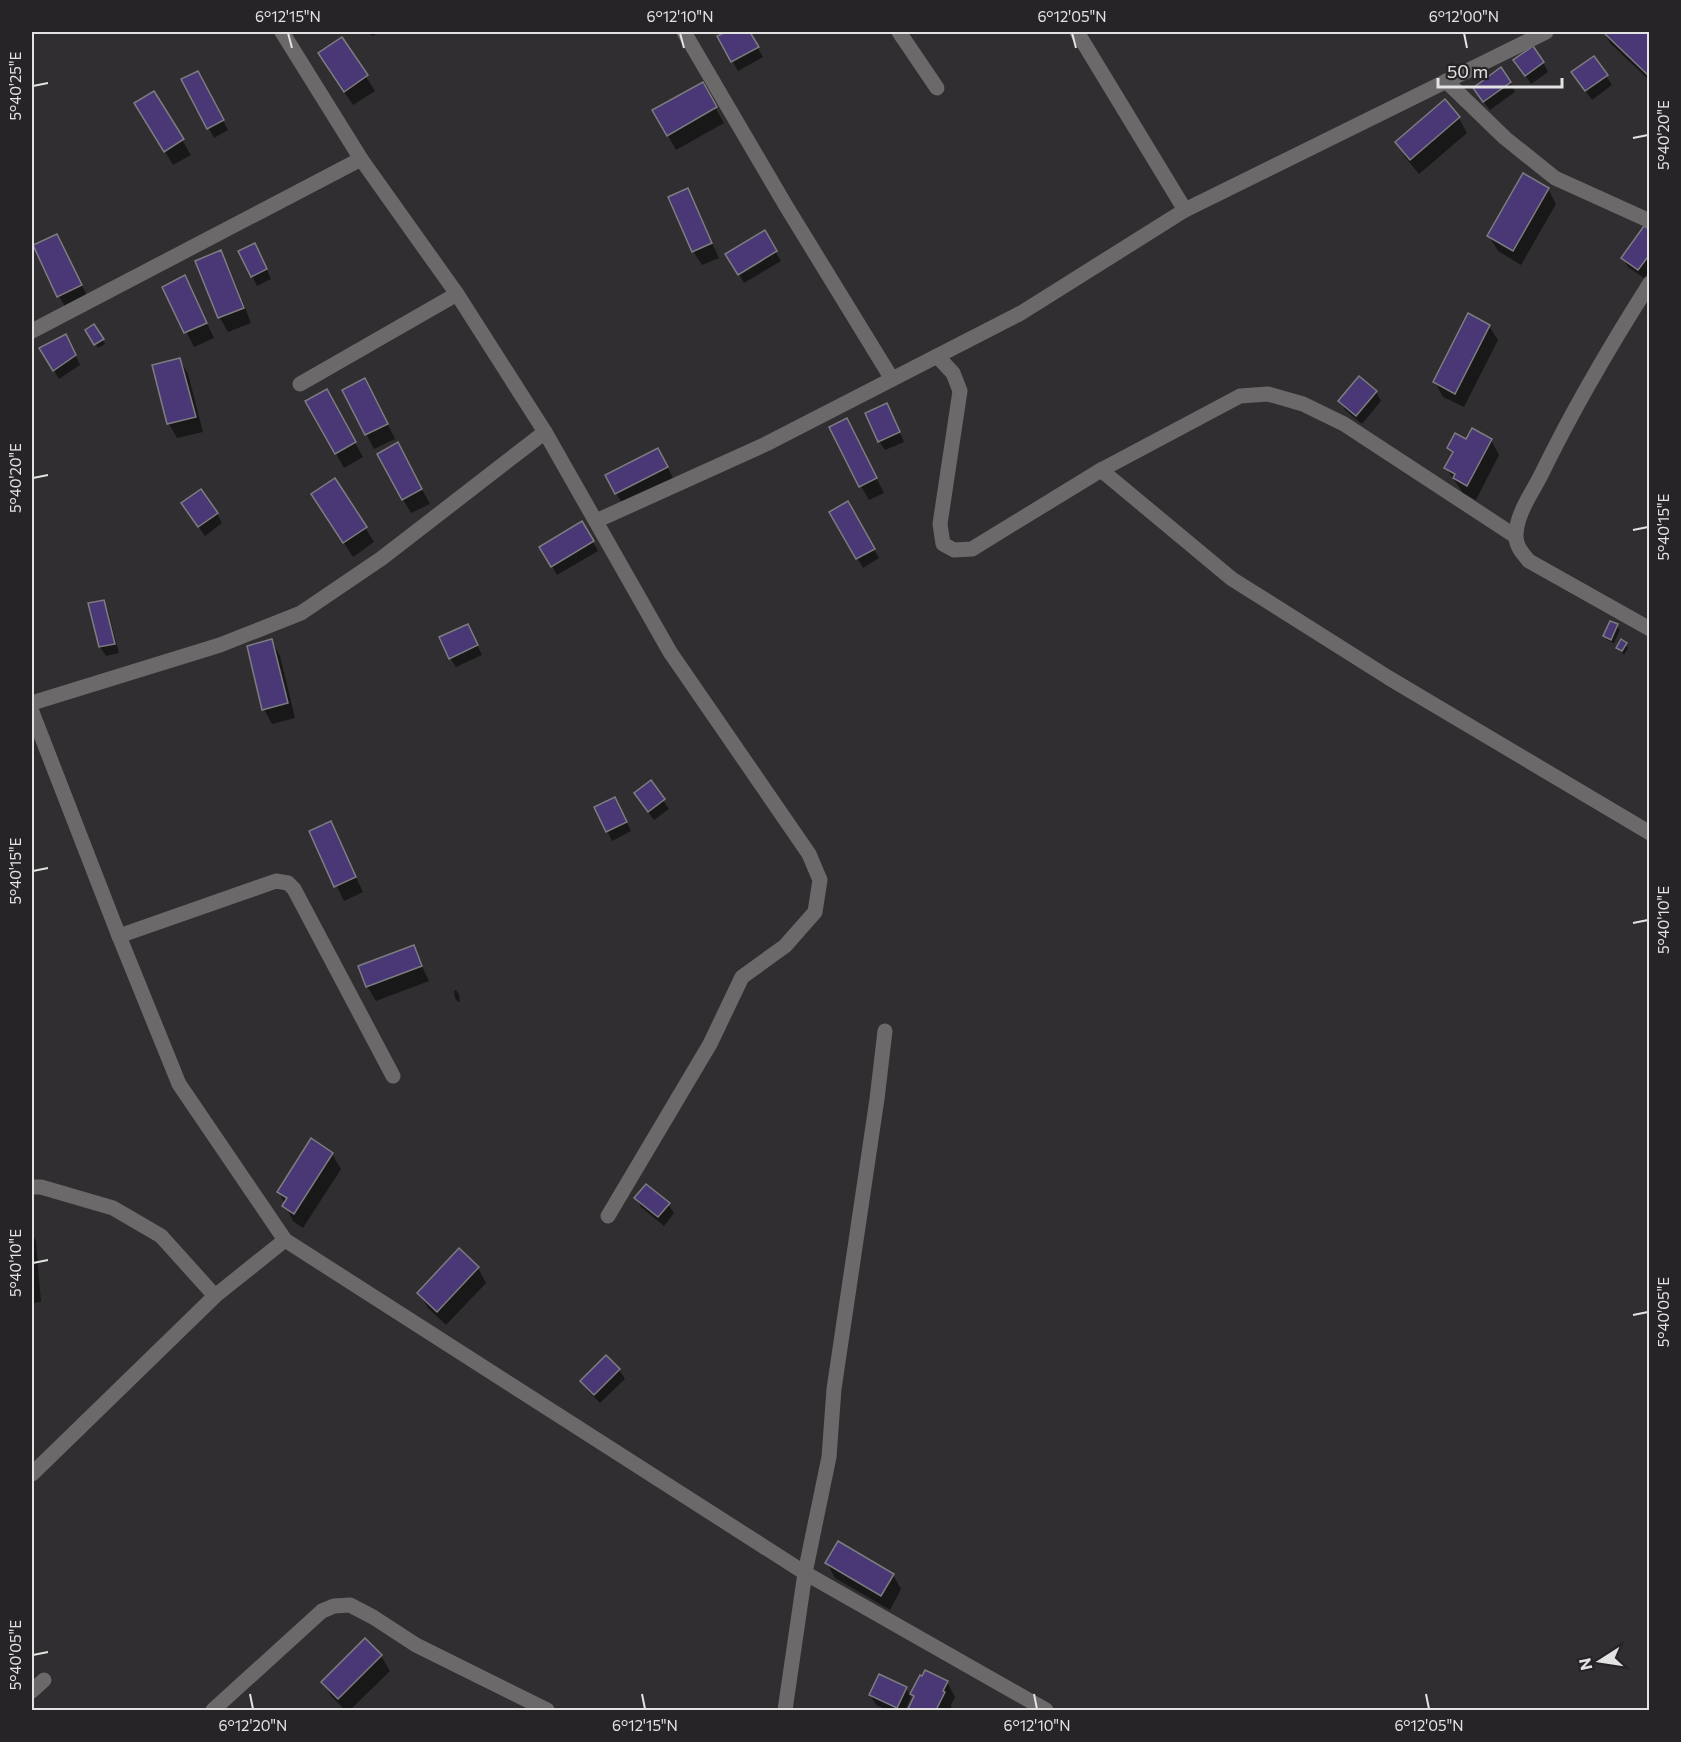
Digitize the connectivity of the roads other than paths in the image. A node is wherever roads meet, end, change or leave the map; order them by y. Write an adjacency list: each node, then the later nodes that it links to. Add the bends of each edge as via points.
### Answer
1 (282, 32): 8 (street)
2 (684, 32): 15 (street)
3 (899, 32): 7 (street)
4 (1077, 32): 9 (street)
5 (1546, 32): 6 (street)
6 (1446, 81): 9 (street); 10 (street, via 1505,138 1556,178)
7 (937, 88)
8 (362, 159): 12 (street); 13 (street)
9 (1185, 210): 14 (street, via 1021,313)
10 (1650, 221)
11 (1650, 283): 20 (street, via 1598,367 1519,519)
12 (457, 294): 16 (street); 17 (street)
13 (32, 331)
14 (937, 356): 15 (street); 18 (street, via 953,373 960,391 940,524 943,544 954,550 972,549)
15 (892, 378): 19 (street, via 766,444)
16 (300, 384)
17 (545, 432): 19 (street); 22 (street, via 382,558 301,613 219,645)
18 (1101, 470): 20 (street, via 1240,396 1268,394 1303,404 1344,424); 24 (street, via 1232,579 1389,678)
19 (596, 521): 29 (street, via 670,652 809,854 820,880 815,912 785,946 742,977 710,1044)
20 (1515, 536): 21 (street, via 1519,551 1529,561)
21 (1650, 629)
22 (32, 703)
23 (32, 712): 25 (street)
24 (1650, 833)
25 (119, 936): 27 (street, via 276,881 288,883); 30 (street, via 179,1084)
26 (885, 1031): 33 (street, via 837,1367 829,1457)
27 (393, 1076)
28 (32, 1187): 31 (street, via 113,1208 161,1236)
29 (608, 1216)
30 (285, 1240): 31 (street); 33 (street)
31 (215, 1296): 32 (street)
32 (32, 1474)
33 (805, 1573): 38 (street); 39 (street)
34 (44, 1680): 35 (street)
35 (32, 1691)
36 (213, 1710): 37 (street, via 322,1611 334,1605 350,1605 416,1645)
37 (546, 1710)
38 (784, 1710)
39 (1046, 1710)

